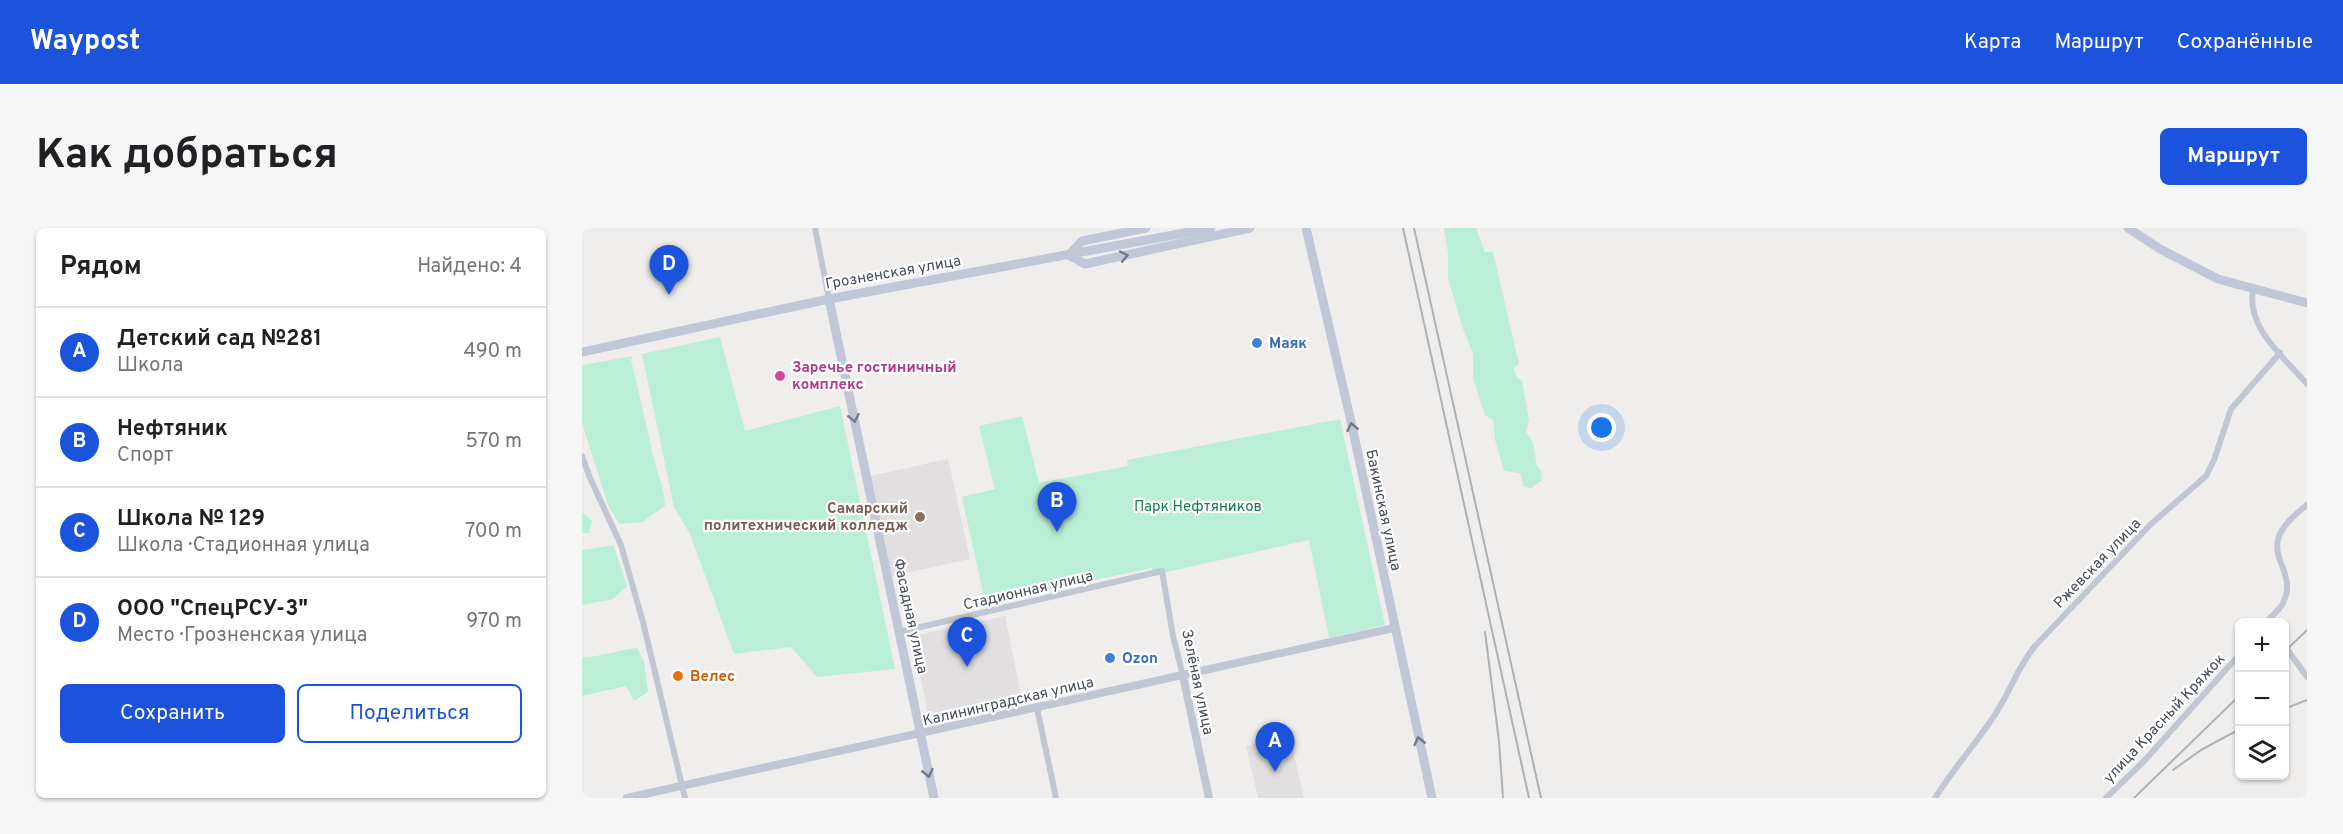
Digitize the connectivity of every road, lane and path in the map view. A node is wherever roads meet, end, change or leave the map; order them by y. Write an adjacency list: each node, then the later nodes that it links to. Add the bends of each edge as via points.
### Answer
1 (815, 228): 9 (street, Фасадная улица)
2 (1146, 228): 7 (main road, via 1082,241)
3 (1211, 228): 7 (main road, Грозненская улица)
4 (1250, 228): 7 (main road, one-way to 4, via 1085,264)
5 (1306, 228): 18 (main road, Бакинская улица, one-way to 5)
6 (2128, 228): 8 (main road, via 2218,279)
7 (1069, 255): 9 (main road, Грозненская улица)
8 (2253, 289): 10 (main road); 12 (street, via 2251,301 2256,323)
9 (829, 299): 11 (main road, Грозненская улица); 19 (main road, Фасадная улица, one-way to 19)
10 (2307, 303)
11 (582, 352)
12 (2280, 353): 13 (street); 33 (street, Ржевская улица, via 2231,409 2206,476 2151,524 2035,646 2019,667 1991,721)
13 (2307, 384)
14 (582, 456): 26 (street, via 621,545)
15 (2307, 506): 17 (street, via 2290,519 2278,536 2285,593)
16 (1162, 571): 19 (street, Стадионная улица); 22 (street, Зелёная улица)
17 (2271, 618)
18 (1394, 628): 22 (street, Калининградская улица); 32 (main road, Бакинская улица, one-way to 18)
19 (899, 632): 25 (main road, Фасадная улица)
20 (2289, 652): 23 (street)
21 (2235, 660): 34 (street, улица Красный Кряжок)
22 (1184, 676): 24 (street, Калининградская улица); 31 (street, Зелёная улица)
23 (2307, 677)
24 (1037, 708): 25 (street, Калининградская улица); 30 (street)
25 (920, 734): 26 (street, Калининградская улица); 29 (main road, Фасадная улица, one-way to 29)
26 (682, 784): 27 (street, Калининградская улица); 28 (street)
27 (627, 798)
28 (685, 798)
29 (934, 798)
30 (1056, 798)
31 (1209, 798)
32 (1432, 798)
33 (1935, 798)
34 (2106, 798)

